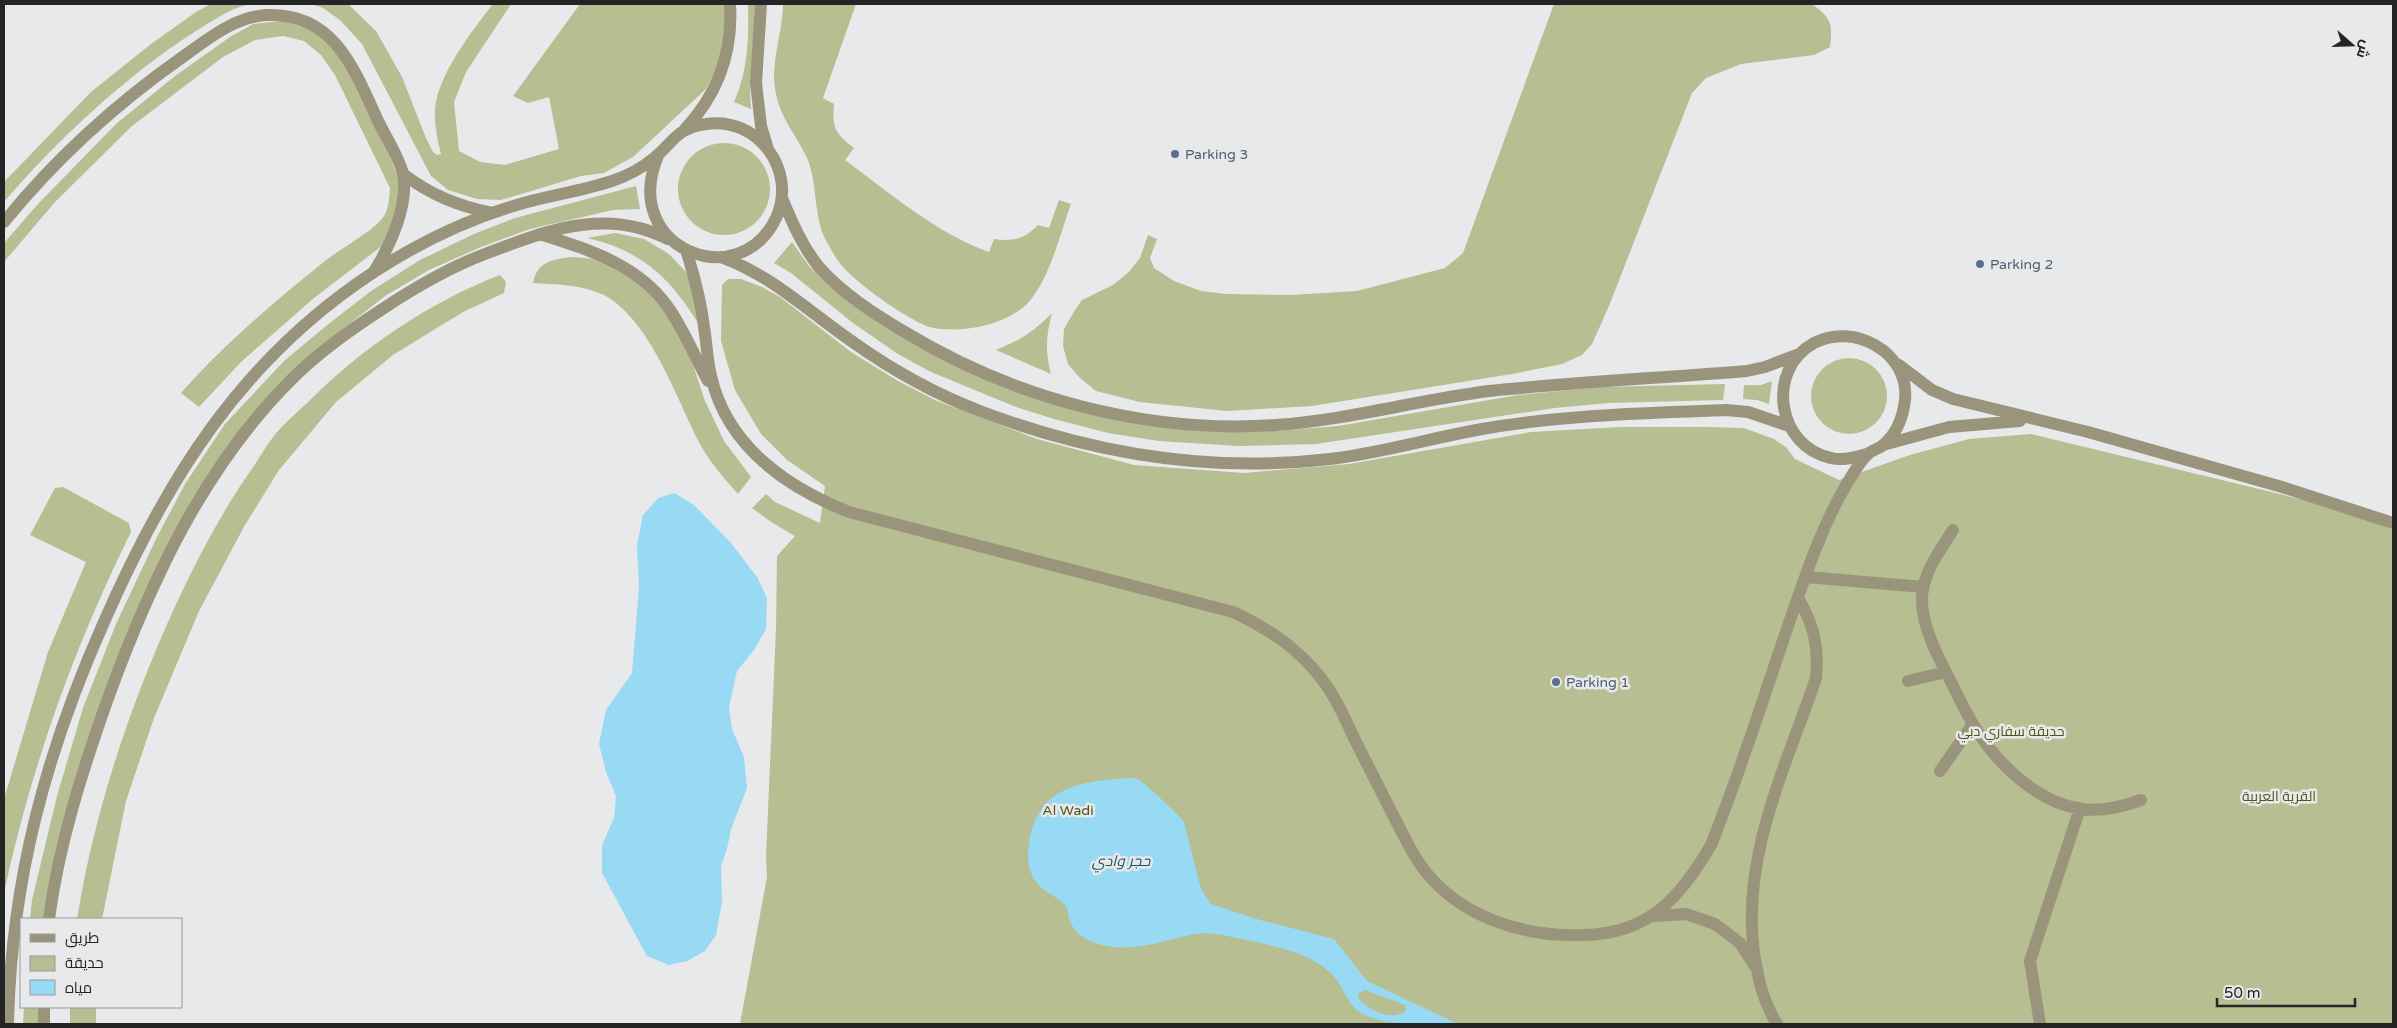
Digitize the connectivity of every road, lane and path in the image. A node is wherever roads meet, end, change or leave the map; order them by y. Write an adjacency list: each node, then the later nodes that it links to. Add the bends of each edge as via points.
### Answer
1 (730, 4): 3 (street, via 728,50 722,73 704,107)
2 (761, 4): 4 (street, via 756,83 757,104)
3 (684, 130): 4 (street, via 719,122 754,134); 5 (street, via 669,141)
4 (767, 146): 7 (street, via 782,179)
5 (658, 156): 8 (street, via 615,180); 11 (street, via 648,191 655,217)
6 (403, 174): 8 (street, via 445,200); 9 (street, via 341,47 320,29 295,18 267,15 217,32 148,82 84,136); 14 (street, via 397,226)
7 (782, 198): 13 (street, via 768,231 755,244 739,253); 15 (street, via 797,234 819,267 848,294 927,346 980,372 1035,393 1152,421 1274,426 1335,420 1487,392 1552,384 1747,371)
8 (492, 213): 14 (street)
9 (4, 222)
10 (540, 234): 11 (street, via 607,223 639,228); 17 (street, via 618,262 648,284 672,312); 35 (street, via 432,278 342,336 293,378 249,426 216,471 150,594 118,671 71,812 54,884)
11 (671, 240): 12 (street)
12 (686, 250): 13 (street, via 703,256); 17 (street, via 700,302 708,363)
13 (721, 257): 19 (street, via 760,273 851,341 912,379 977,410 1045,435 1115,452 1186,462 1258,464 1330,459 1482,429 1563,418 1726,410 1748,412)
14 (373, 272): 33 (street, via 319,312 269,358 224,408 185,463 151,522 84,666 56,742 34,819)
15 (1800, 354): 16 (street, via 1831,337 1849,336 1866,340 1882,349); 19 (street, via 1788,370 1783,389 1783,408)
16 (1895, 362): 18 (street, via 1912,377 1953,399); 20 (street, via 1905,397 1895,431)
17 (719, 400): 34 (street, via 751,452 774,472 822,501 849,512 1233,612 1267,628 1296,650 1321,678 1422,867 1445,892 1472,912 1504,925 1567,936 1598,935 1627,928)
18 (2032, 420): 20 (street, via 1949,427); 22 (street, via 2088,432 2282,487)
19 (1789, 426): 21 (street, via 1800,441 1815,452 1832,458 1850,459)
20 (1883, 445): 21 (street)
21 (1867, 454): 24 (street, via 1834,509)
22 (2393, 523)
23 (1953, 530): 25 (street, via 1933,562)
24 (1806, 577): 25 (street); 26 (street)
25 (1923, 587): 27 (street, via 1923,613)
26 (1798, 598): 34 (street, via 1711,845 1696,871); 37 (street, via 1815,637 1818,657 1816,678 1766,822 1756,861 1752,924)
27 (1946, 672): 28 (street); 29 (street)
28 (1908, 681)
29 (1972, 724): 30 (street); 32 (street, via 1994,753 2020,778 2050,798)
30 (1940, 771)
31 (2140, 800): 32 (street, via 2108,809)
32 (2080, 808): 42 (street, via 2030,961)
33 (17, 898): 36 (street); 39 (street, via 9,970)
34 (1655, 916): 37 (street, via 1686,914 1715,924 1740,943)
35 (50, 918)
36 (4, 927)
37 (1757, 969): 41 (street, via 1765,1000)
38 (44, 1008): 40 (street)
39 (8, 1024)
40 (44, 1024)
41 (1777, 1024)
42 (2040, 1024)

